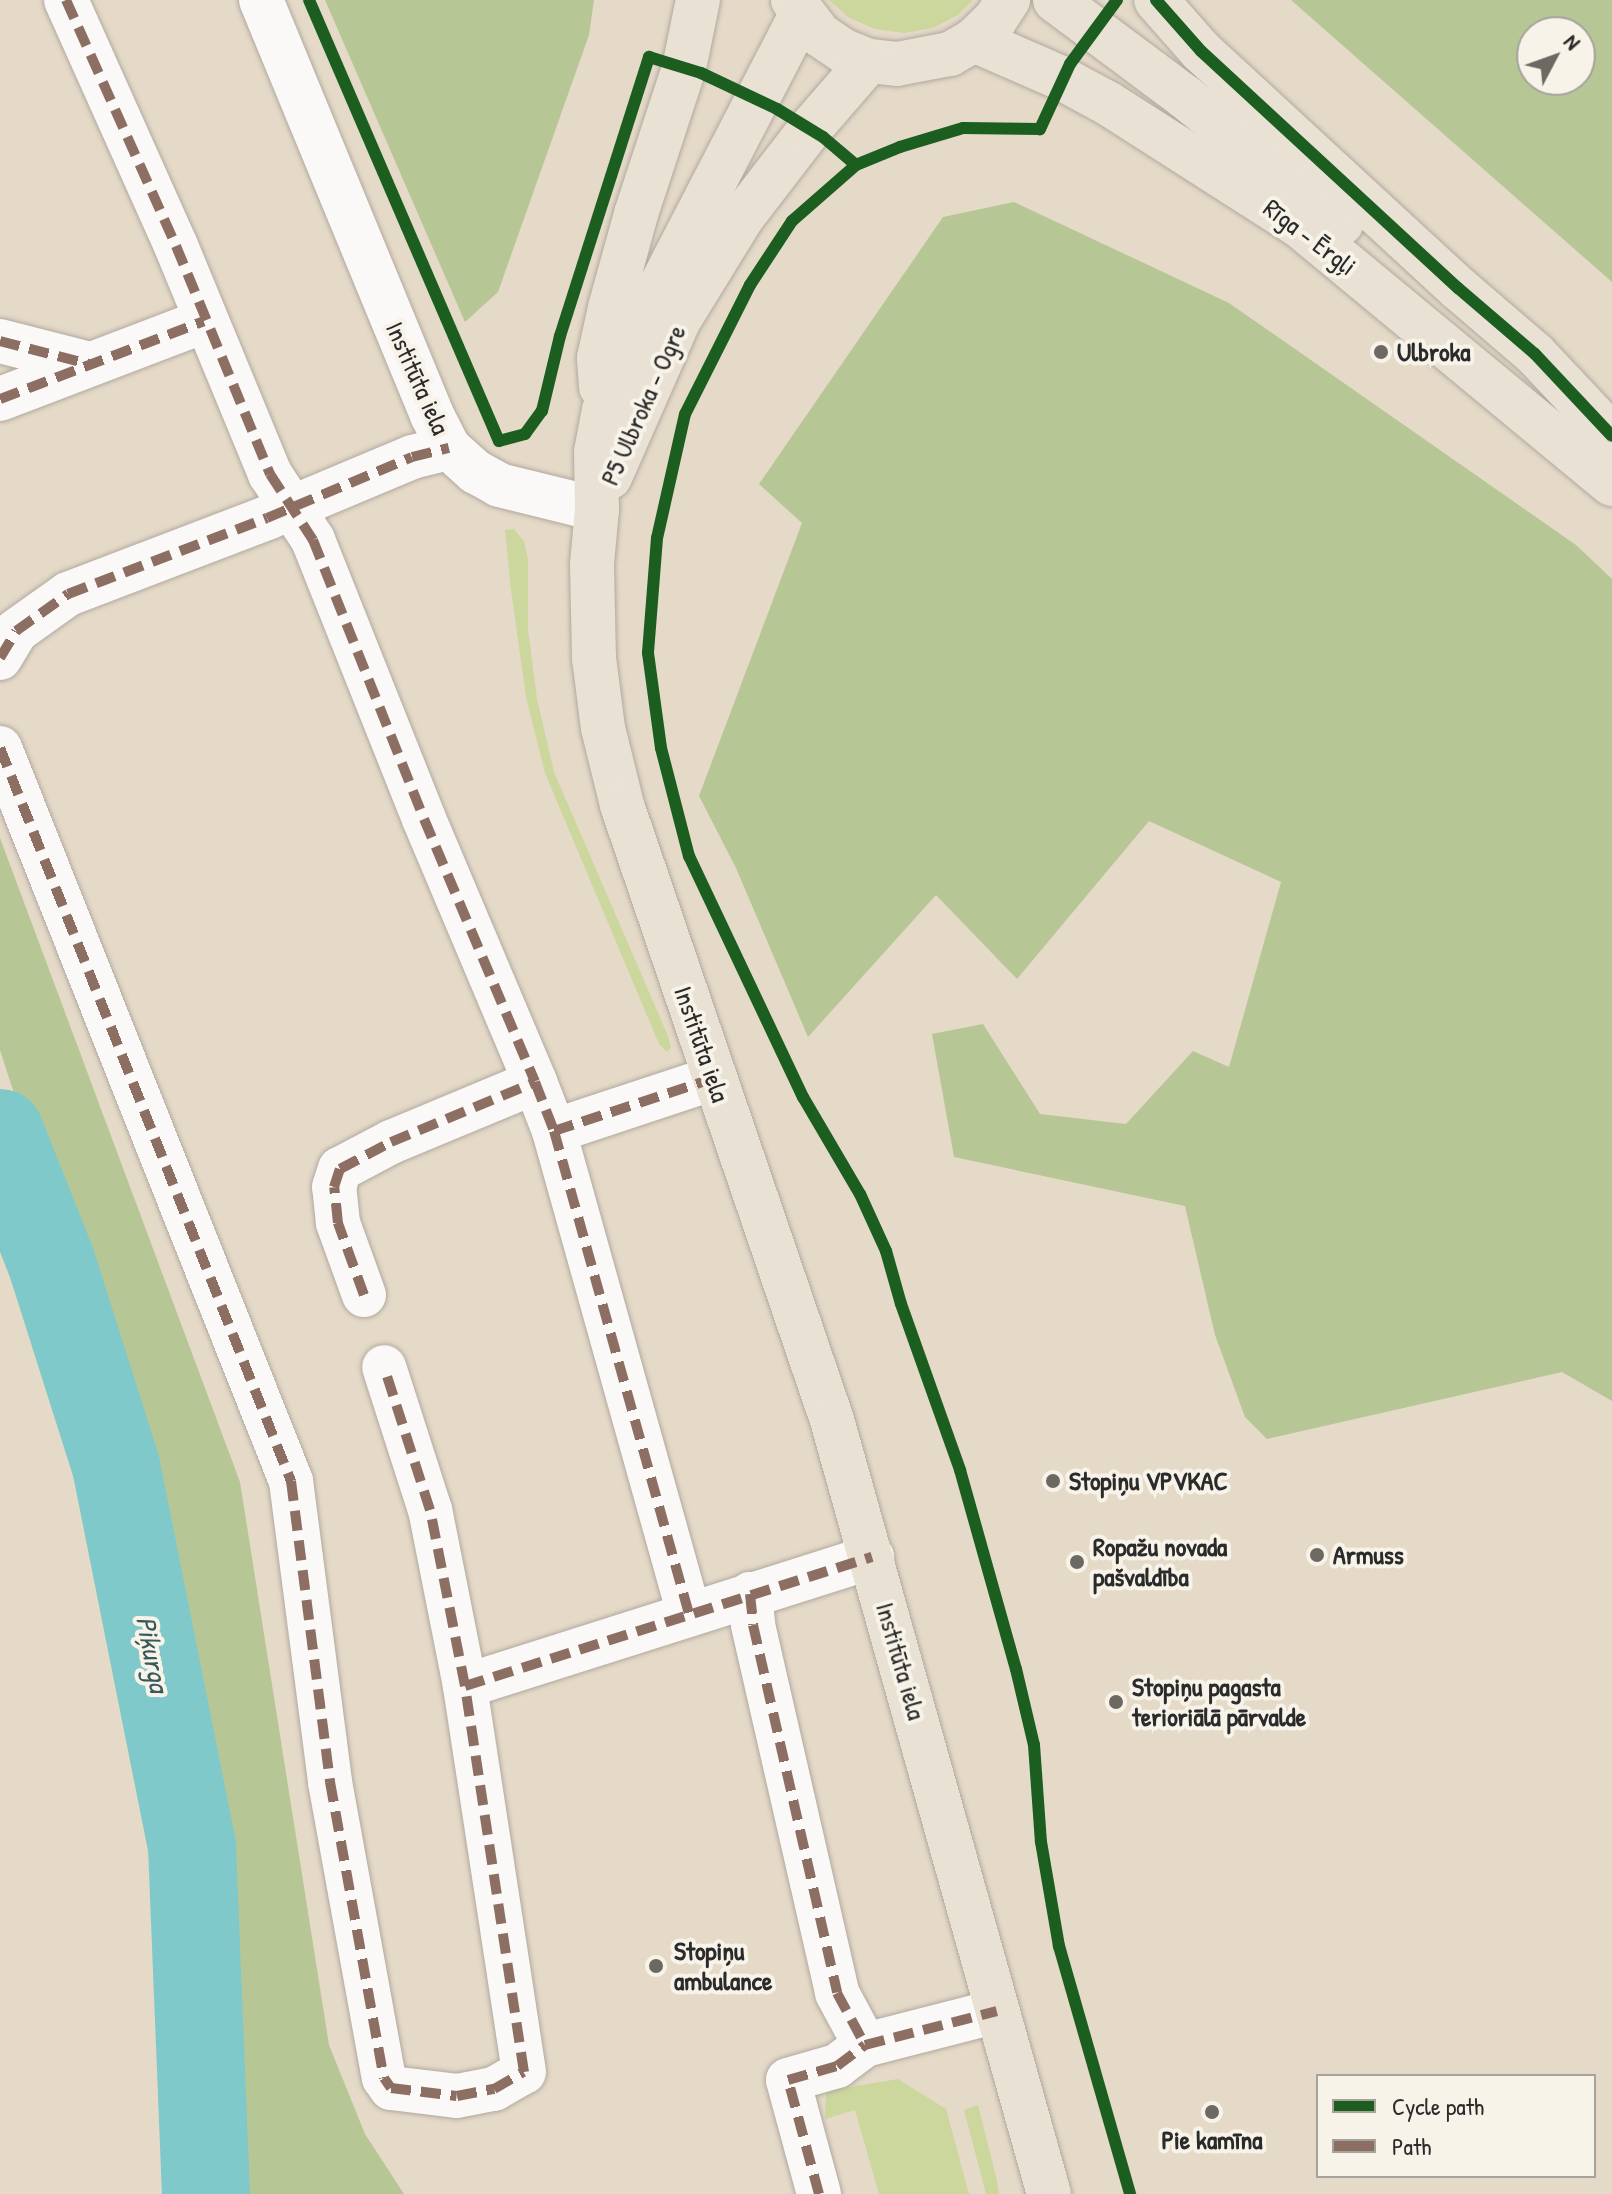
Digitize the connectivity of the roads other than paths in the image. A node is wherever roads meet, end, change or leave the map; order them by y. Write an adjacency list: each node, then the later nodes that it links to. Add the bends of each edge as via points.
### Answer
1 (66, 0): 10 (street)
2 (261, 0): 16 (street, Institūta iela)
3 (698, 0): 14 (main road, via 684,68 610,308 599,358)
4 (1008, 0): 8 (main road)
5 (1055, 0): 17 (main road, Rīga - Ērgļi, via 1269,165)
6 (1156, 0): 15 (main road, via 1201,51 1535,354)
7 (797, 7): 9 (main road, via 820,35); 14 (main road, P5 Ulbroka - Ogre)
8 (974, 40): 9 (main road, via 924,62); 18 (main road, Rīga - Ērgļi, via 1109,104 1300,226)
9 (869, 61): 20 (main road, P5 Ulbroka - Ogre, via 743,216 687,307)
10 (204, 321): 12 (street); 19 (street, via 270,474)
11 (0, 341): 12 (street)
12 (90, 364): 13 (street)
13 (0, 399)
14 (604, 410): 20 (main road, P5 Ulbroka - Ogre, via 596,452)
15 (1612, 436)
16 (449, 448): 19 (street, via 412,457); 20 (street, Institūta iela, via 499,485)
17 (1612, 451)
18 (1612, 484)
19 (293, 507): 21 (street, via 68,594 16,631); 24 (street, via 313,540)
20 (597, 509): 23 (main road, Institūta iela, via 591,611 603,728 622,805)
21 (0, 658)
22 (0, 748): 31 (street, via 291,1481 330,1782 384,2078 391,2088 457,2096 494,2089 524,2072)
23 (714, 1078): 25 (street); 28 (main road, Institūta iela, via 793,1301)
24 (535, 1082): 25 (street); 26 (street, via 340,1169 334,1187 338,1223)
25 (554, 1131): 30 (street)
26 (364, 1295)
27 (384, 1367): 31 (street, via 430,1510)
28 (872, 1557): 29 (street); 32 (main road, Institūta iela)
29 (750, 1594): 30 (street); 33 (street, via 837,1993)
30 (689, 1614): 31 (street)
31 (465, 1686)
32 (997, 2011): 33 (street); 35 (main road, Institūta iela)
33 (865, 2045): 34 (street, via 837,2066 788,2080)
34 (819, 2194)
35 (1049, 2194)

